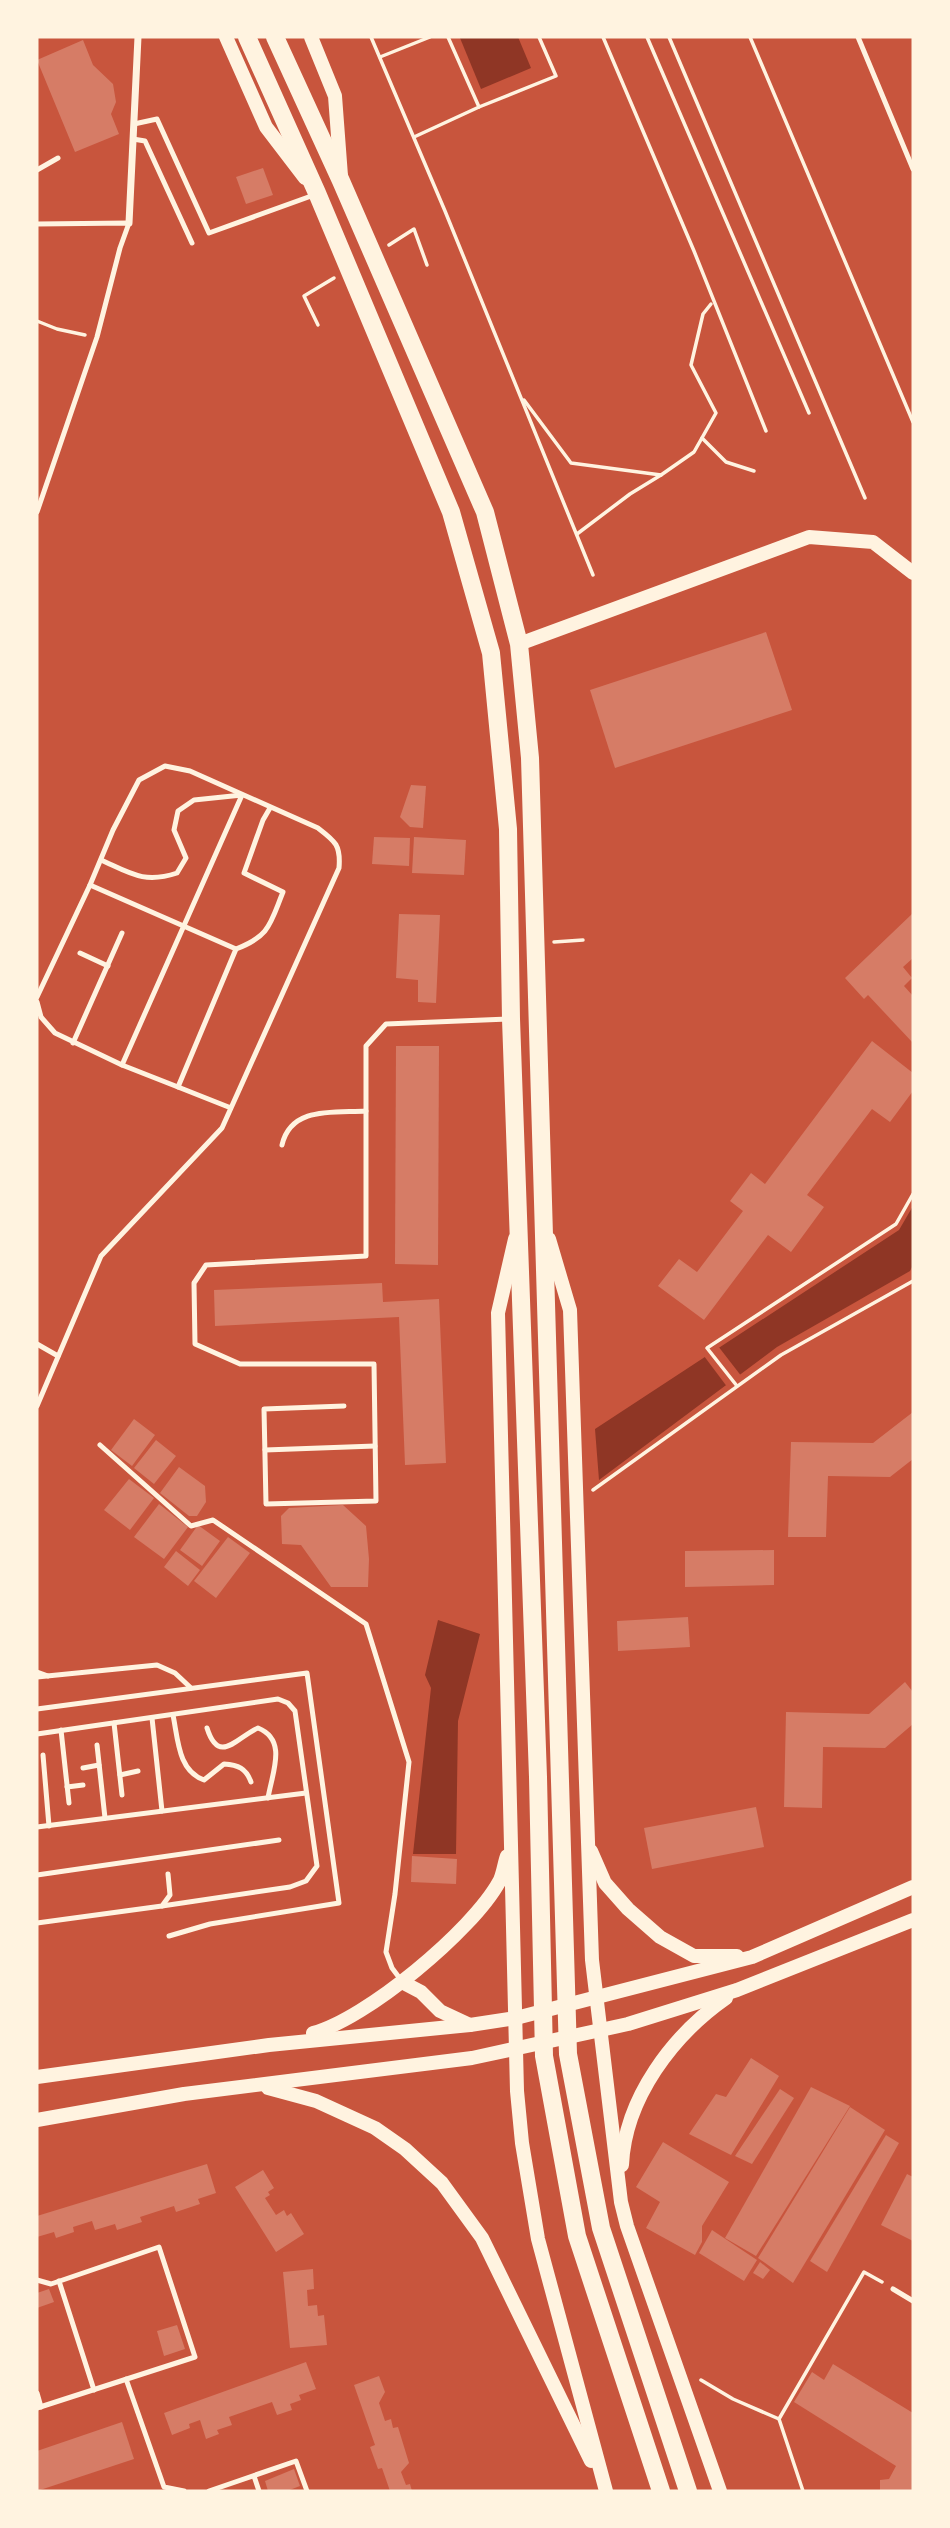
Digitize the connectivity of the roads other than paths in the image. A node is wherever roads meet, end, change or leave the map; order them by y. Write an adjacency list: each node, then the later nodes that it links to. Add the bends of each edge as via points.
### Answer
1 (138, 37): 7 (street)
2 (226, 37): 13 (main road, via 266,127)
3 (247, 37): 13 (highway)
4 (275, 37): 12 (highway)
5 (311, 37): 12 (main road, via 335,96)
6 (858, 37): 10 (lane)
7 (134, 124): 8 (street); 13 (lane, via 157,119 209,233)
8 (133, 139): 14 (street); 16 (lane, via 145,141)
9 (58, 158): 11 (lane)
10 (913, 169)
11 (37, 170)
12 (341, 181): 19 (highway, via 485,512)
13 (317, 194): 31 (highway, via 451,512 491,653 508,829)
14 (129, 223): 15 (lane); 17 (lane, via 97,337)
15 (37, 224)
16 (192, 243)
17 (37, 512)
18 (913, 573): 19 (main road, via 873,542 809,537)
19 (519, 644): 38 (highway, via 530,758)
20 (242, 795): 21 (lane); 22 (lane, via 190,771 165,766 139,780); 22 (lane, via 194,800 178,811 174,830 186,858 177,873 157,880); 24 (lane)
21 (270, 808): 26 (lane, via 244,873 283,892 270,926 257,941); 35 (lane, via 334,839 339,868)
22 (101, 860): 23 (lane)
23 (90, 885): 24 (lane); 29 (lane)
24 (185, 927): 26 (lane); 33 (lane)
25 (122, 933): 28 (lane)
26 (236, 949): 34 (lane)
27 (80, 953): 28 (lane)
28 (107, 966): 32 (lane)
29 (37, 997)
30 (37, 1002): 32 (lane, via 41,1017)
31 (511, 1019): 36 (lane, via 386,1024 366,1046); 39 (highway)
32 (72, 1043): 33 (lane)
33 (122, 1065): 34 (lane)
34 (177, 1087): 35 (lane)
35 (231, 1108): 41 (lane, via 222,1128 101,1256)
36 (366, 1111): 37 (lane, via 312,1114 295,1121); 45 (lane, via 366,1256 206,1265 194,1283 195,1344 240,1364 374,1364)
37 (282, 1145)
38 (542, 1217): 77 (main road, via 570,1310); 113 (highway, via 568,2054 601,2228)
39 (519, 1220): 76 (main road, via 498,1314); 112 (highway, via 544,2056 577,2235)
40 (37, 1344): 41 (lane)
41 (58, 1356): 42 (lane)
42 (37, 1406)
43 (344, 1406): 46 (lane, via 264,1409)
44 (100, 1445): 86 (lane, via 191,1526 213,1520 366,1624 409,1762 386,1952)
45 (375, 1446): 46 (lane); 46 (lane, via 376,1501 266,1504)
46 (265, 1450)
47 (37, 1675): 48 (lane, via 157,1665)
48 (191, 1688): 49 (lane); 84 (lane, via 307,1673 339,1903 210,1924)
49 (37, 1709)
50 (173, 1715): 51 (lane); 64 (lane, via 185,1767 194,1776 204,1780 224,1764 238,1765 248,1772); 67 (lane, via 278,1699 288,1703 295,1711)
51 (152, 1718): 52 (lane); 71 (lane)
52 (114, 1723): 54 (lane); 63 (lane)
53 (207, 1728): 69 (lane, via 221,1748 231,1747 258,1728 274,1739 276,1754)
54 (61, 1730): 55 (lane); 66 (lane)
55 (37, 1734)
56 (97, 1745): 58 (lane)
57 (43, 1755): 60 (lane)
58 (99, 1765): 59 (lane); 72 (lane)
59 (83, 1768)
60 (44, 1771): 62 (lane); 73 (lane)
61 (138, 1771): 63 (lane)
62 (37, 1773)
63 (120, 1775): 68 (lane)
64 (251, 1782)
65 (83, 1785): 66 (lane)
66 (67, 1787): 70 (lane)
67 (306, 1793): 69 (lane); 81 (lane, via 317,1866 306,1881)
68 (122, 1795)
69 (268, 1798): 71 (lane)
70 (69, 1803)
71 (162, 1811): 72 (lane)
72 (105, 1818): 73 (lane)
73 (49, 1826): 74 (lane)
74 (37, 1828)
75 (279, 1840): 79 (lane)
76 (511, 1842): 86 (main road, via 499,1881 477,1911 438,1954); 89 (main road)
77 (587, 1843): 85 (main road, via 605,1883 660,1937 694,1956); 88 (main road)
78 (168, 1874): 81 (lane, via 170,1895)
79 (37, 1875)
80 (913, 1887): 85 (main road)
81 (162, 1906): 83 (lane)
82 (913, 1920): 87 (main road)
83 (37, 1923)
84 (169, 1936)
85 (752, 1957): 88 (main road)
86 (402, 1982): 90 (main road, via 421,1992 440,2011); 92 (main road, via 331,2028)
87 (737, 1990): 91 (main road); 97 (main road, via 680,2037 649,2082 623,2150)
88 (595, 1999): 89 (main road); 91 (main road)
89 (516, 2018): 90 (main road); 93 (main road)
90 (470, 2025): 92 (main road)
91 (599, 2031): 93 (main road); 97 (main road)
92 (269, 2045): 94 (main road)
93 (516, 2050): 95 (main road); 107 (main road, via 522,2143 538,2239)
94 (37, 2077)
95 (260, 2085): 96 (main road); 107 (main road, via 316,2101 375,2128 442,2183 482,2238)
96 (37, 2120)
97 (621, 2202): 114 (main road)
98 (37, 2280): 99 (lane)
99 (59, 2281): 102 (lane, via 159,2247 195,2357); 103 (lane)
100 (893, 2288): 101 (lane)
101 (913, 2301)
102 (126, 2379): 103 (lane); 108 (lane, via 164,2487)
103 (94, 2390): 105 (lane)
104 (37, 2393): 105 (lane)
105 (39, 2408)
106 (254, 2476): 109 (lane); 110 (lane); 111 (lane, via 296,2461)
107 (605, 2489)
108 (184, 2491)
109 (209, 2491)
110 (259, 2491)
111 (307, 2491)
112 (661, 2491)
113 (688, 2491)
114 (720, 2491)

